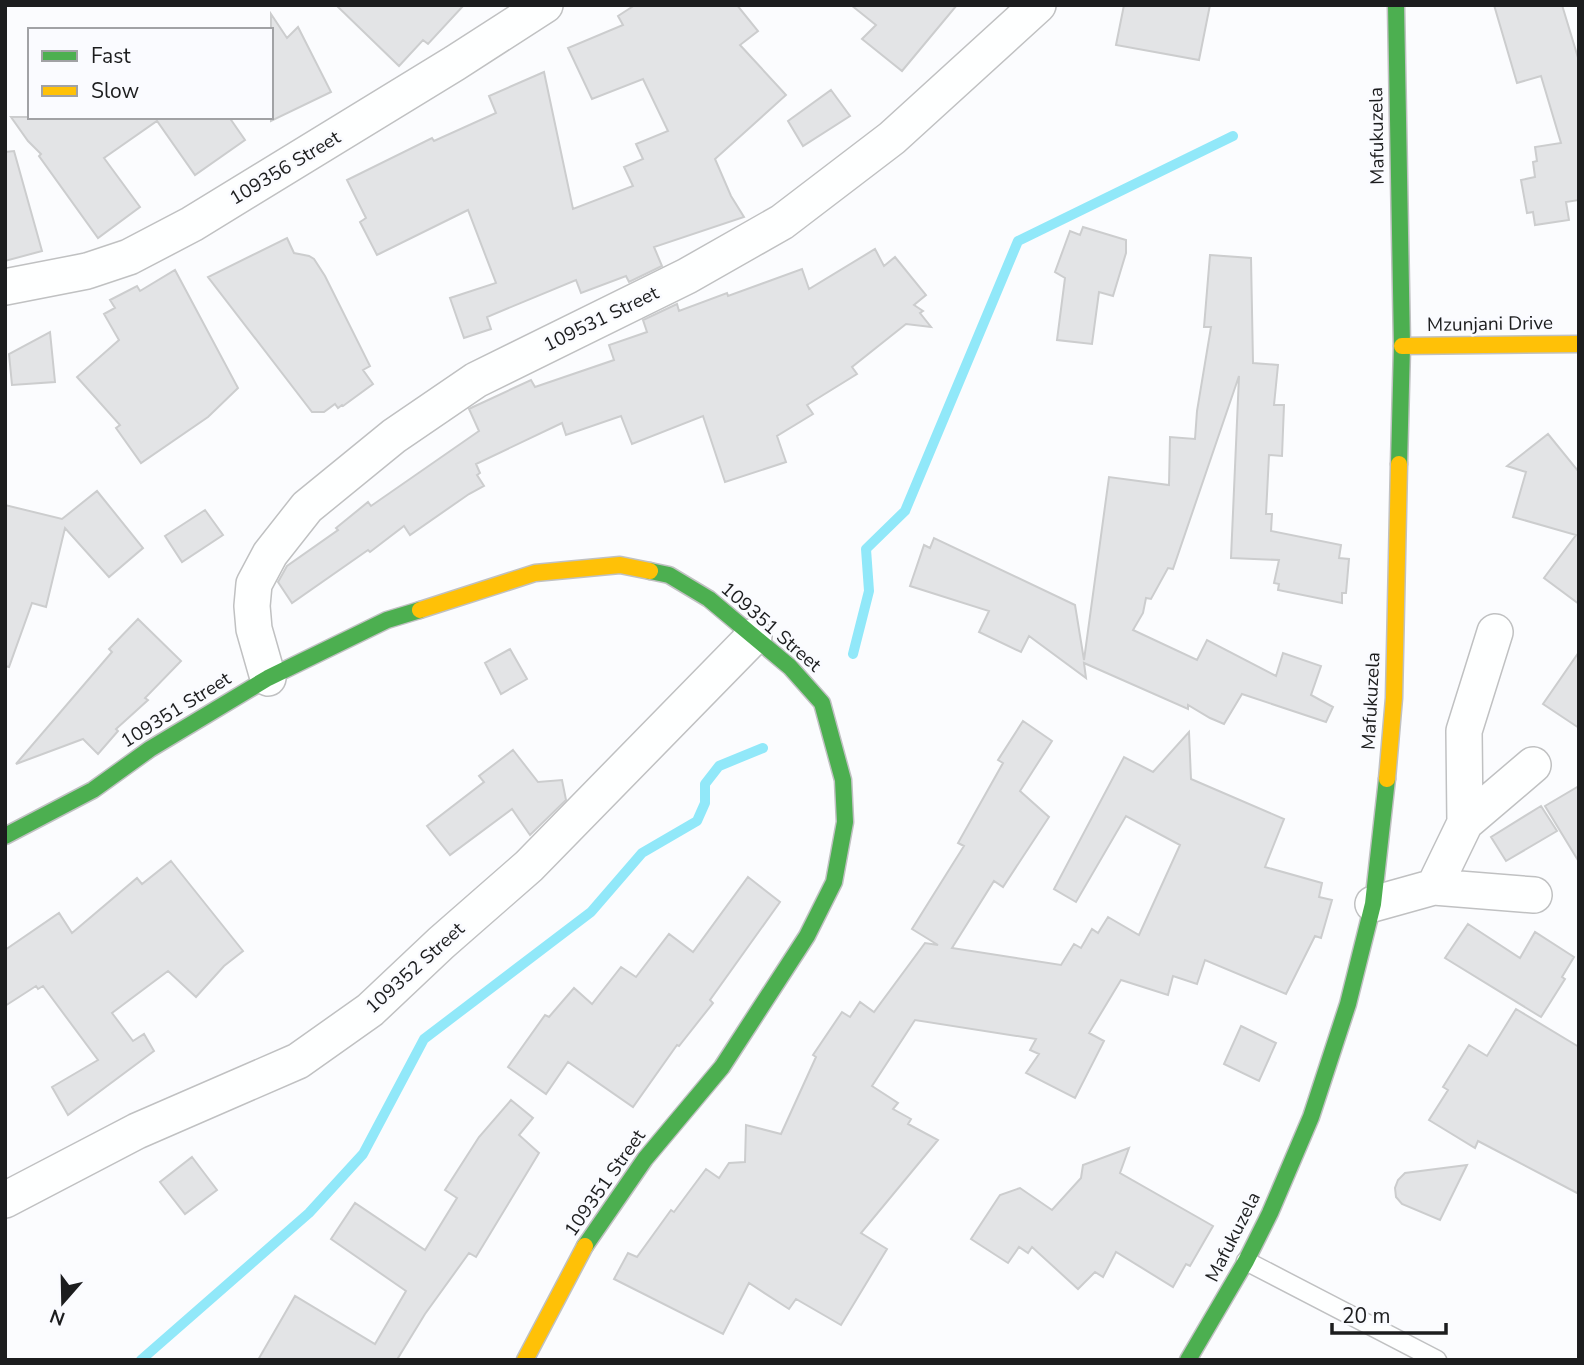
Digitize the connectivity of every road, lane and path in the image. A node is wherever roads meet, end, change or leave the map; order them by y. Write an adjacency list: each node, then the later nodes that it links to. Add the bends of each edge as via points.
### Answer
1 (545, 5): 4 (street, 109356 Street, via 192,225 129,257 88,271)
2 (1038, 5): 9 (street, 109531 Street, via 892,138 782,222 687,276 476,380 394,436 307,507 270,554 254,584 254,628)
3 (1396, 5): 6 (street, Mafukuzela)
4 (5, 287)
5 (1579, 344): 6 (street, Mzunjani Drive)
6 (1402, 346): 15 (street, Mafukuzela, via 1394,698)
7 (1495, 632): 11 (street, via 1464,731)
8 (754, 636): 9 (street, 109351 Street, via 709,599 669,575 620,565 535,573 387,620); 16 (street, 109352 Street, via 529,866 370,1010 298,1061 137,1131); 18 (street, 109351 Street, via 822,703 843,779 845,822 834,882 807,936 722,1067 645,1158 589,1238)
9 (268, 678): 12 (street, 109351 Street, via 149,749 93,790)
10 (1534, 765): 11 (street)
11 (1465, 823): 13 (street)
12 (5, 836)
13 (1434, 887): 14 (street); 15 (street)
14 (1534, 895)
15 (1373, 904): 17 (street, Mafukuzela, via 1348,1004 1311,1117)
16 (5, 1200)
17 (1247, 1261): 19 (street, Mafukuzela); 20 (lane)
18 (525, 1360)
19 (1188, 1360)
20 (1437, 1360)

